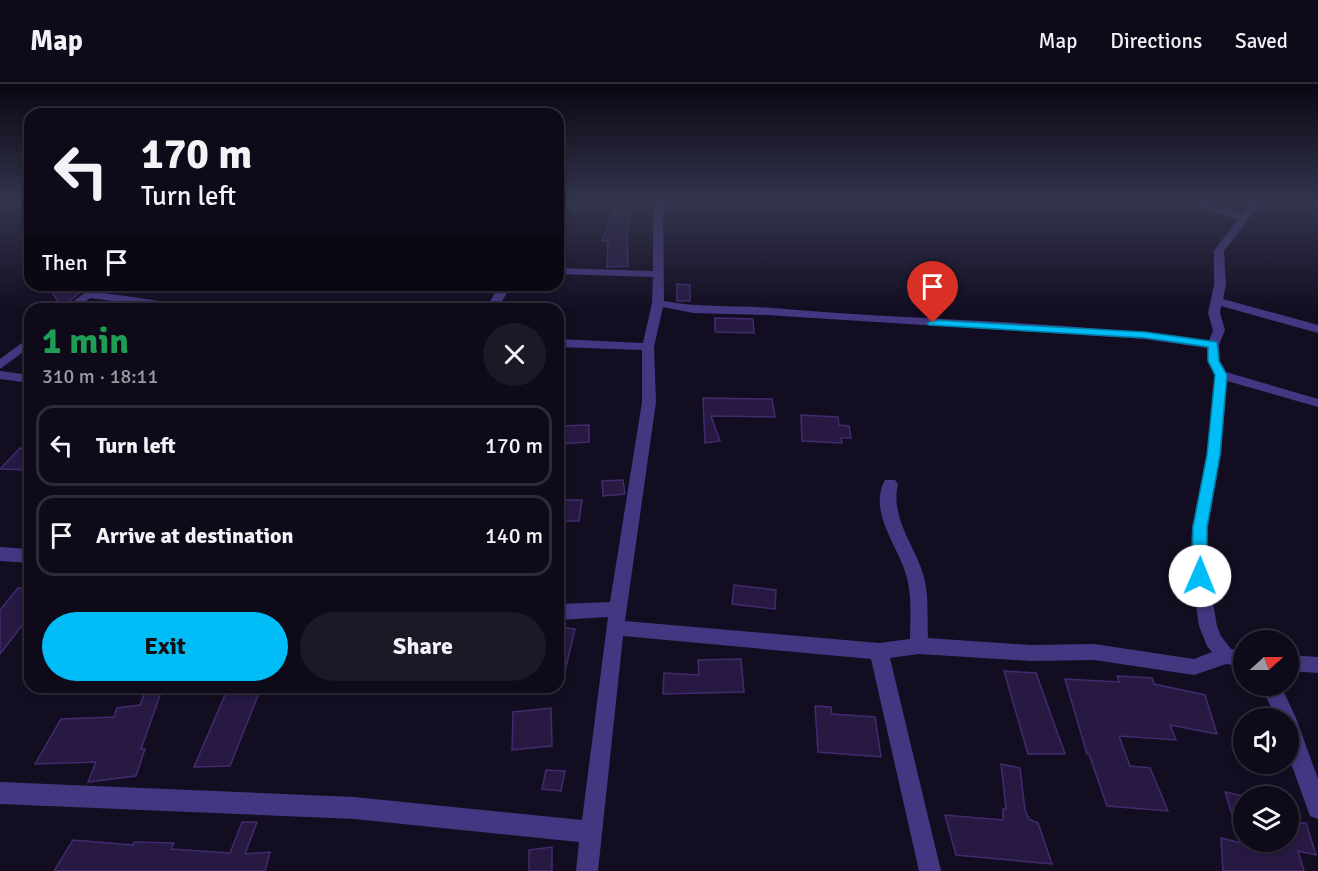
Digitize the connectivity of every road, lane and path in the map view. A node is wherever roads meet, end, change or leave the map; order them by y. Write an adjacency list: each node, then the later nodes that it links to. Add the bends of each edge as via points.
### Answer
1 (659, 238): 4 (street)
2 (1229, 238): 7 (street, via 1219,251 1220,285)
3 (564, 271): 4 (street)
4 (659, 274): 10 (street)
5 (92, 291): 6 (street)
6 (88, 294): 8 (street); 9 (street)
7 (1215, 301): 11 (street); 13 (street, via 1219,330)
8 (77, 303)
9 (152, 303)
10 (658, 303): 13 (street, via 693,310 766,310 1145,335); 15 (street)
11 (1318, 328)
12 (564, 343): 15 (street)
13 (1213, 345): 18 (street, via 1214,361)
14 (24, 346): 16 (street)
15 (648, 347): 24 (street, via 649,402)
16 (0, 365)
17 (0, 375): 19 (street)
18 (1221, 375): 20 (street); 29 (street, via 1198,564 1210,633)
19 (24, 378)
20 (1318, 403)
21 (890, 484): 27 (street, via 886,496 916,579)
22 (0, 554): 23 (street)
23 (24, 556)
24 (618, 609): 25 (street); 26 (street)
25 (564, 612)
26 (615, 628): 28 (street); 36 (street)
27 (920, 646): 28 (street); 30 (street, via 1030,653 1094,652 1194,667)
28 (879, 651): 38 (street)
29 (1233, 656)
30 (1233, 658)
31 (1299, 664): 32 (street)
32 (1318, 665)
33 (1299, 755): 35 (street)
34 (0, 794): 36 (street, via 354,808)
35 (1318, 808)
36 (591, 832): 37 (street)
37 (587, 871)
38 (930, 871)

